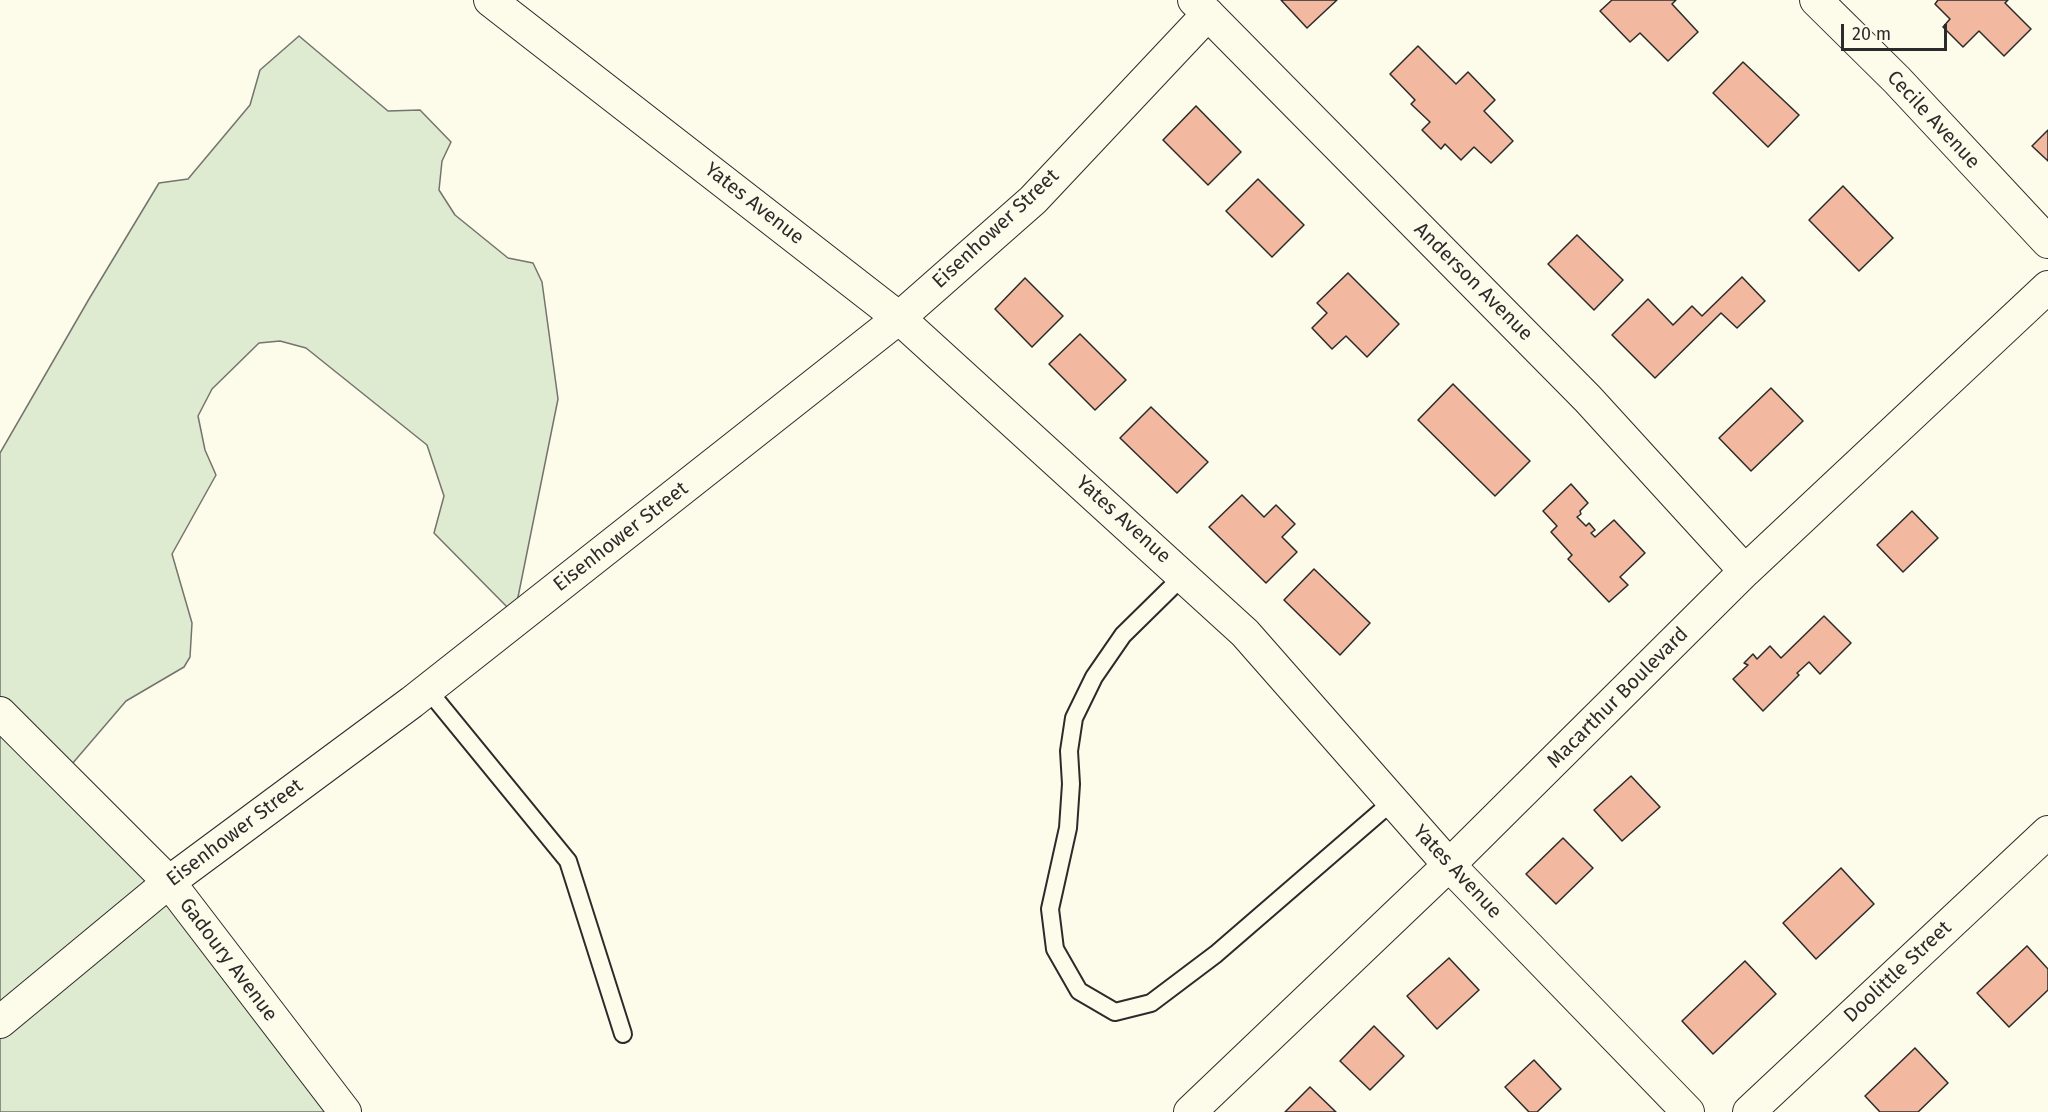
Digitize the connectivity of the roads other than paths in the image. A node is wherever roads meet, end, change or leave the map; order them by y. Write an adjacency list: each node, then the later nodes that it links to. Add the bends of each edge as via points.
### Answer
1 (490, 0): 6 (street, Yates Avenue)
2 (1816, 0): 4 (street, Cecile Avenue, via 1897,80)
3 (1201, 7): 6 (street, Eisenhower Street, via 1033,200); 7 (street, Anderson Avenue, via 1588,399)
4 (2048, 242)
5 (2048, 287): 7 (street, Macarthur Boulevard)
6 (899, 318): 8 (street, Yates Avenue); 9 (street, Eisenhower Street)
7 (1745, 571): 13 (street, Macarthur Boulevard)
8 (1183, 576): 11 (street, Yates Avenue, via 1245,633); 11 (lane, via 1123,635 1094,677 1074,718 1069,751 1068,828 1050,909 1055,949 1079,991 1115,1012 1151,1003 1225,947)
9 (428, 690): 14 (street, Eisenhower Street); 16 (lane, via 568,861)
10 (0, 713): 14 (street, Gadoury Avenue)
11 (1393, 801): 13 (street, Yates Avenue)
12 (2048, 832): 20 (street, Doolittle Street)
13 (1449, 865): 18 (street, Macarthur Boulevard); 19 (street, Yates Avenue)
14 (169, 882): 15 (street, Eisenhower Street); 17 (street, Gadoury Avenue)
15 (0, 1023)
16 (623, 1034)
17 (345, 1112)
18 (1190, 1112)
19 (1688, 1112)
20 (1749, 1112)

